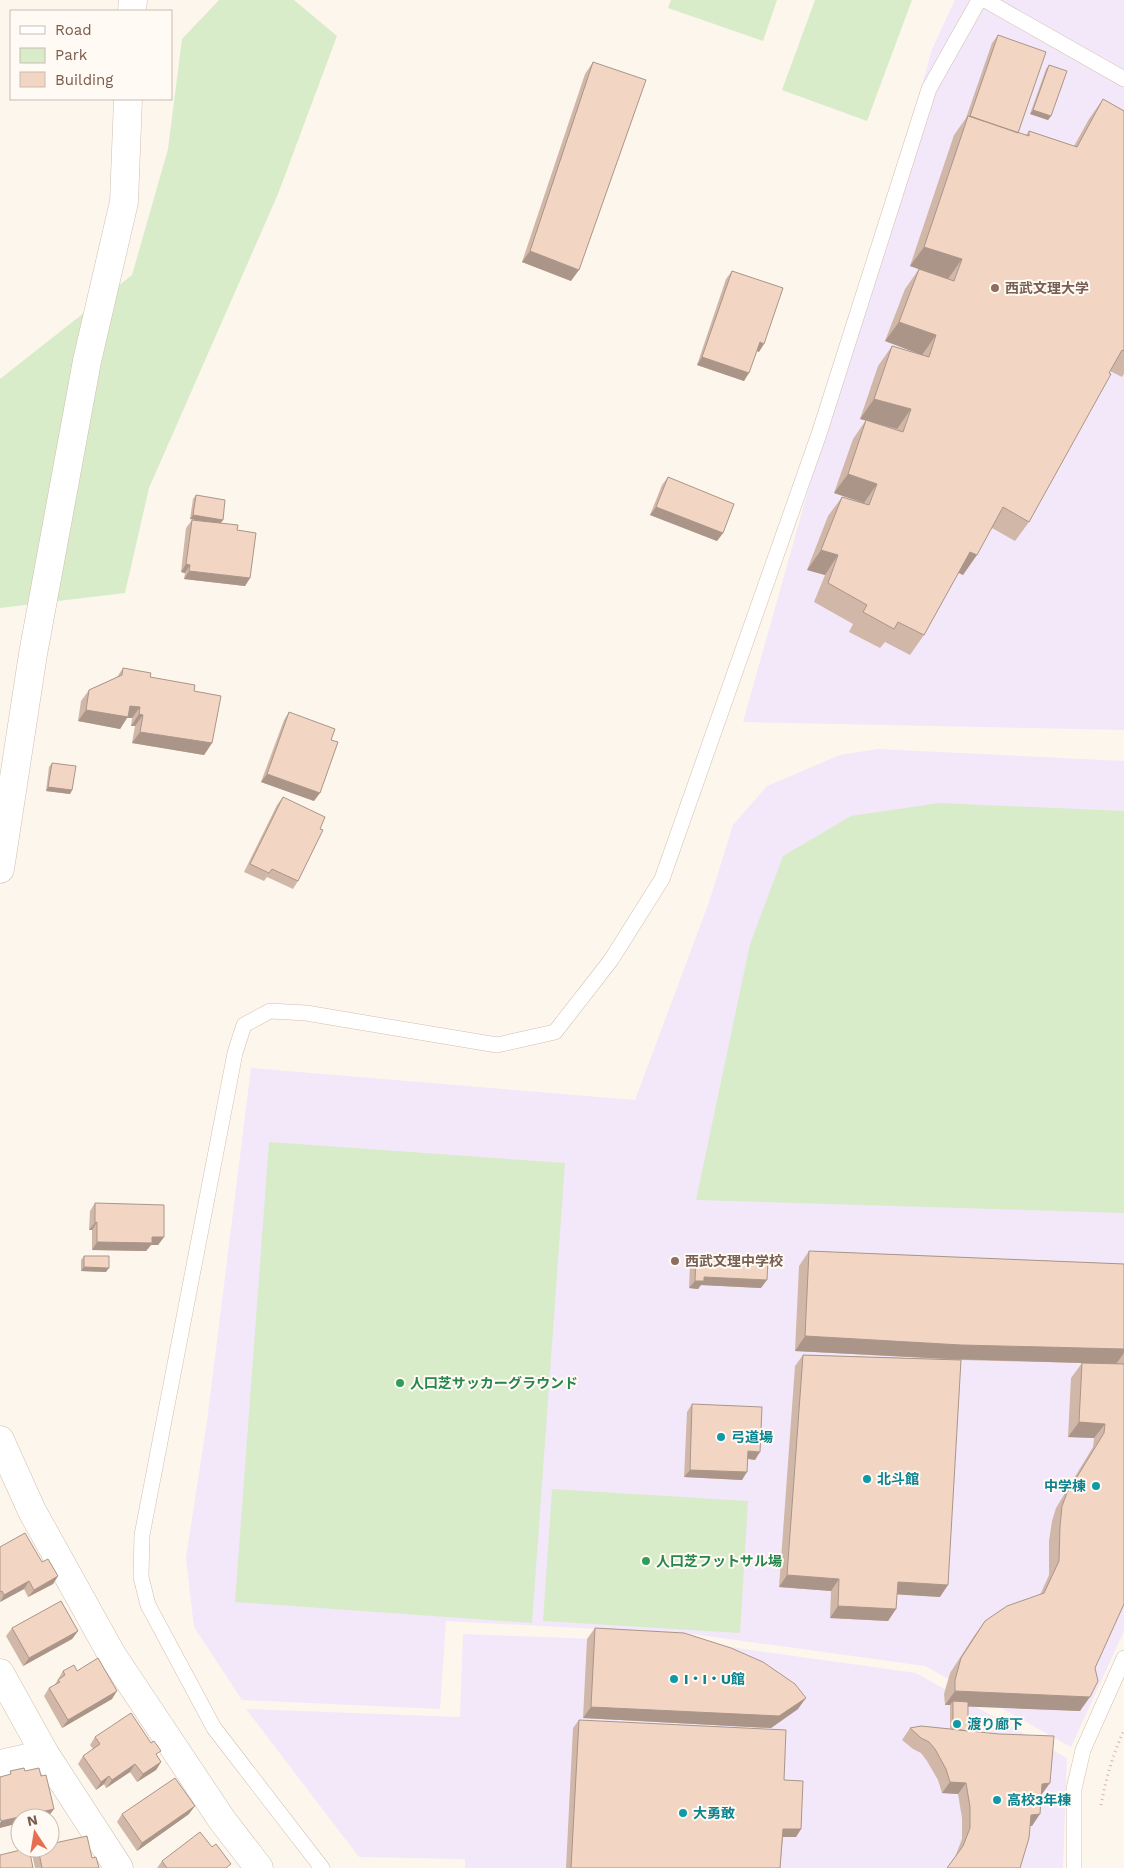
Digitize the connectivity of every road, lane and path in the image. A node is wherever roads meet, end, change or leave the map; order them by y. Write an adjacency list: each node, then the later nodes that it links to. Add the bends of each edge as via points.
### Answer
1 (979, 0): 15 (lane, via 929,89 819,434 662,879 611,960 555,1032 497,1045 306,1013 270,1010 244,1025 235,1053 142,1535 141,1576 148,1606 214,1728)
2 (985, 0): 3 (lane)
3 (1124, 79)
4 (128, 100): 5 (street, via 124,202 87,361 33,654)
5 (0, 869)
6 (0, 1440): 14 (street, via 32,1511 112,1655 222,1820)
7 (1124, 1658): 16 (lane, via 1084,1750 1074,1789)
8 (0, 1673): 10 (street)
9 (1124, 1730): 12 (path, via 1106,1779)
10 (44, 1754): 11 (street); 13 (street)
11 (0, 1764)
12 (1101, 1810)
13 (119, 1868)
14 (259, 1868)
15 (322, 1868)
16 (1074, 1868)

